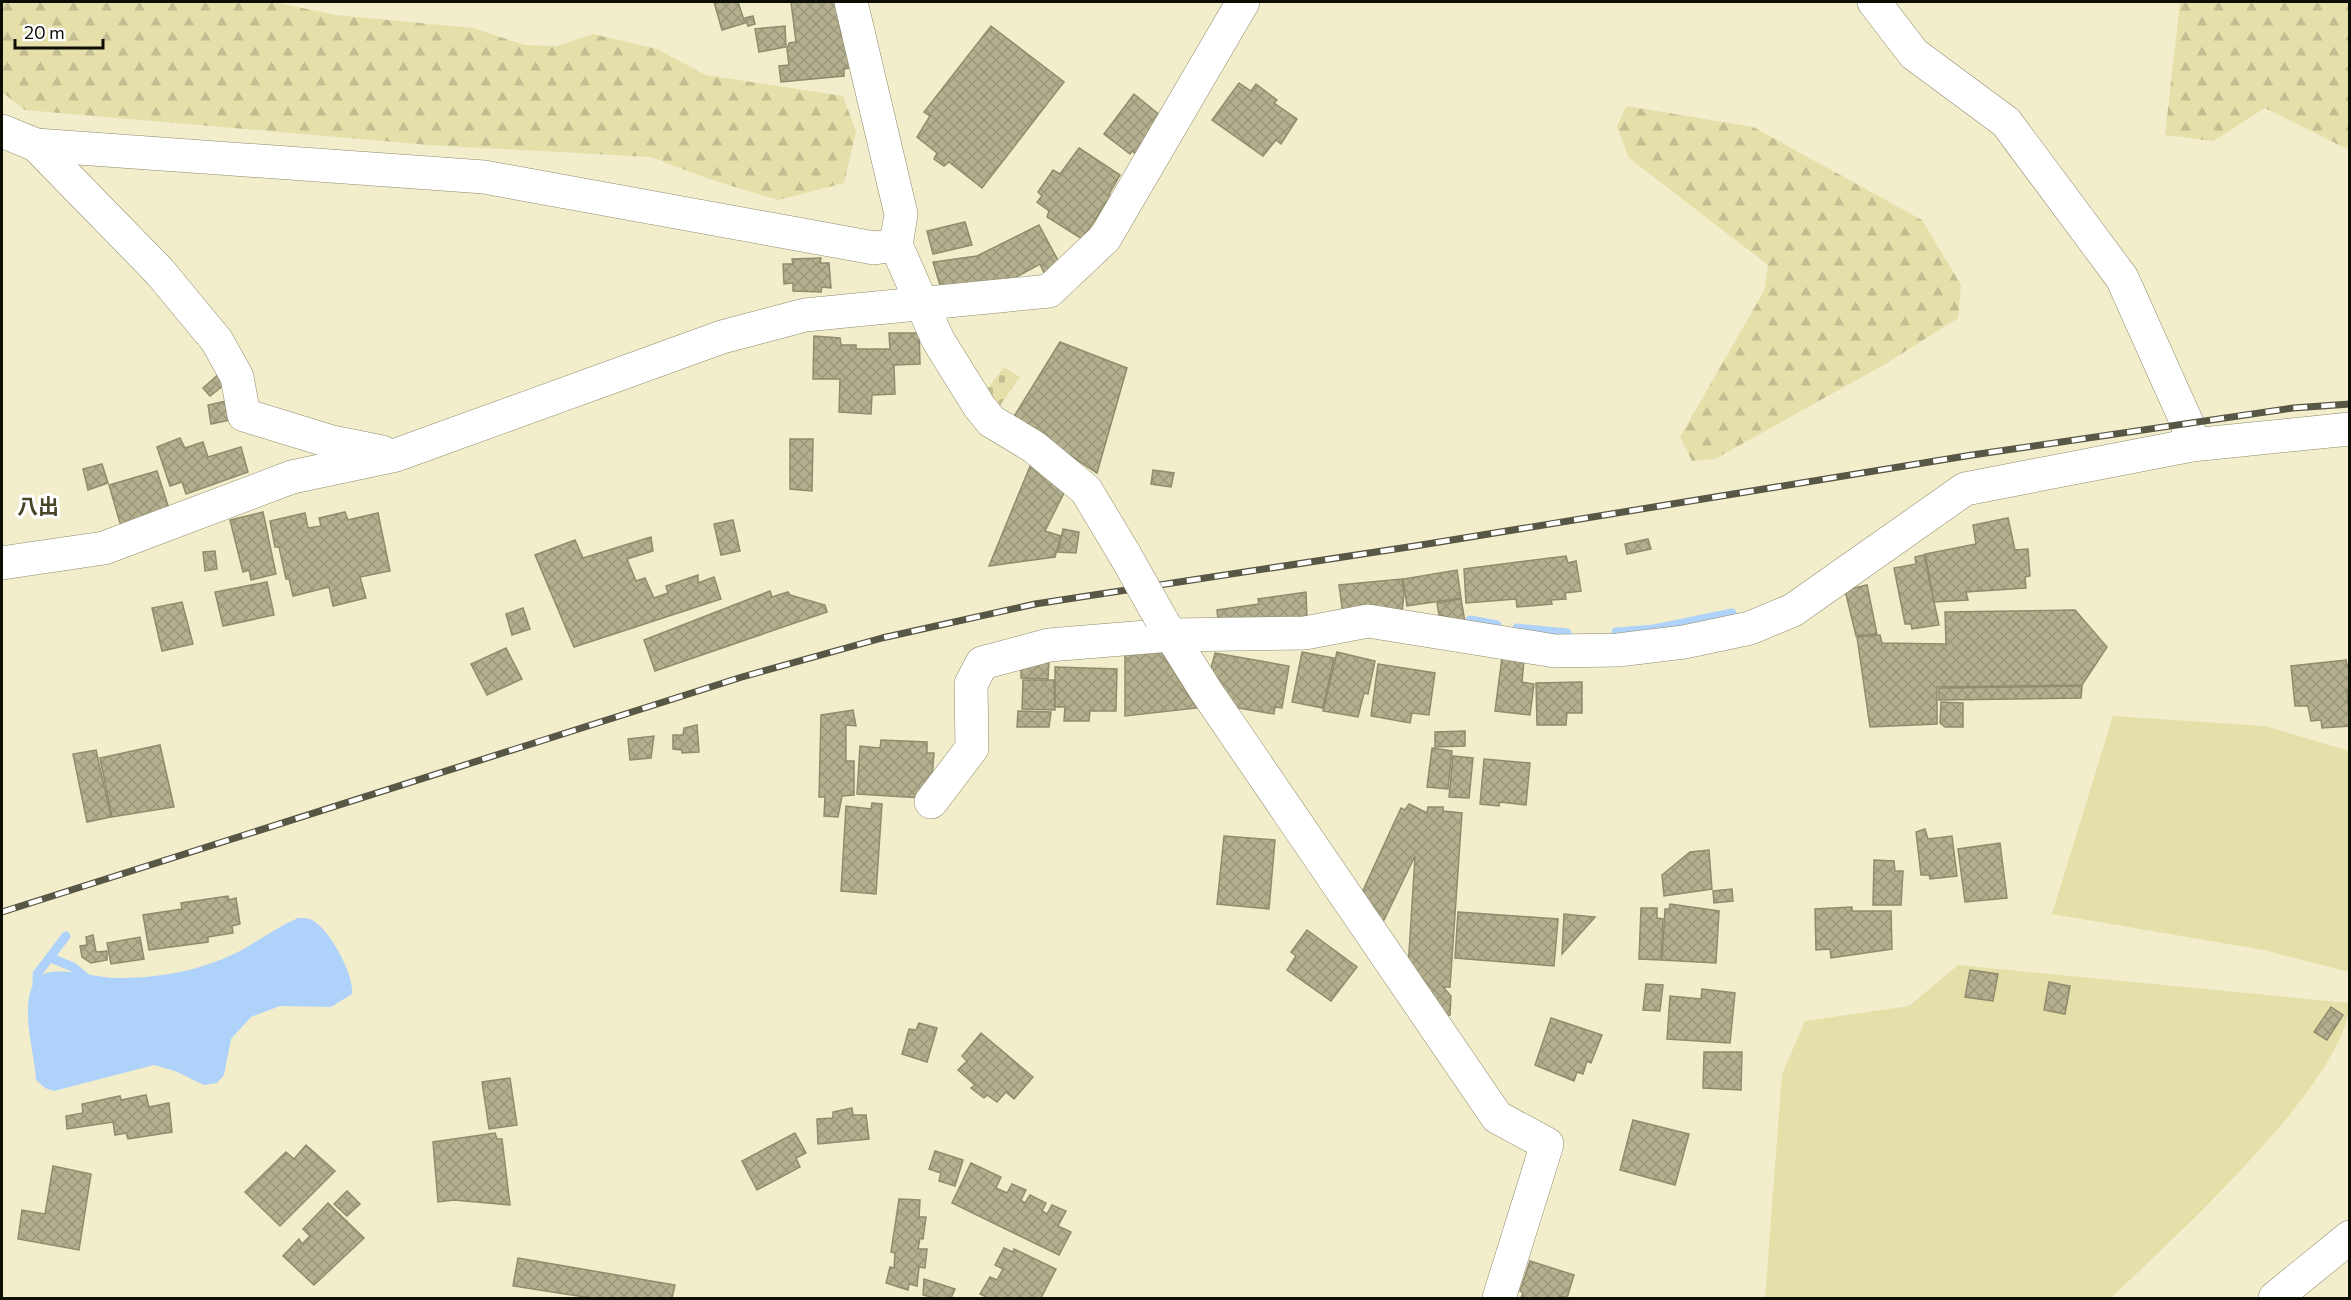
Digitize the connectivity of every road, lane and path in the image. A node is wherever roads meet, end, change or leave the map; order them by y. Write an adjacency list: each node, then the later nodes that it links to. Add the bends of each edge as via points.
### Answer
1 (851, 2): 6 (street, via 901,213)
2 (1243, 2): 7 (street, via 1106,238 1049,291)
3 (1874, 2): 9 (street, via 1914,54 2006,122 2122,278 2187,423)
4 (2, 131): 5 (street)
5 (36, 145): 6 (street, via 484,177 874,248); 10 (street, via 160,272 217,341 237,377 244,415 332,442)
6 (896, 245): 7 (street)
7 (923, 304): 10 (street, via 805,315 722,337); 12 (street, bridge, via 938,339 978,406 991,420 1034,447 1086,490)
8 (2349, 429): 9 (street)
9 (2192, 445): 12 (street, via 1965,489 1793,610 1750,628 1684,642 1618,650 1555,651 1368,621 1305,633)
10 (396, 455): 11 (street, via 292,477 104,549)
11 (2, 563)
12 (1166, 627): 13 (street, via 1049,645 982,663 971,684 972,748); 15 (street, via 1497,1117 1547,1144)
13 (931, 802)
14 (2349, 1237): 16 (street)
15 (1499, 1299)
16 (2275, 1299)

